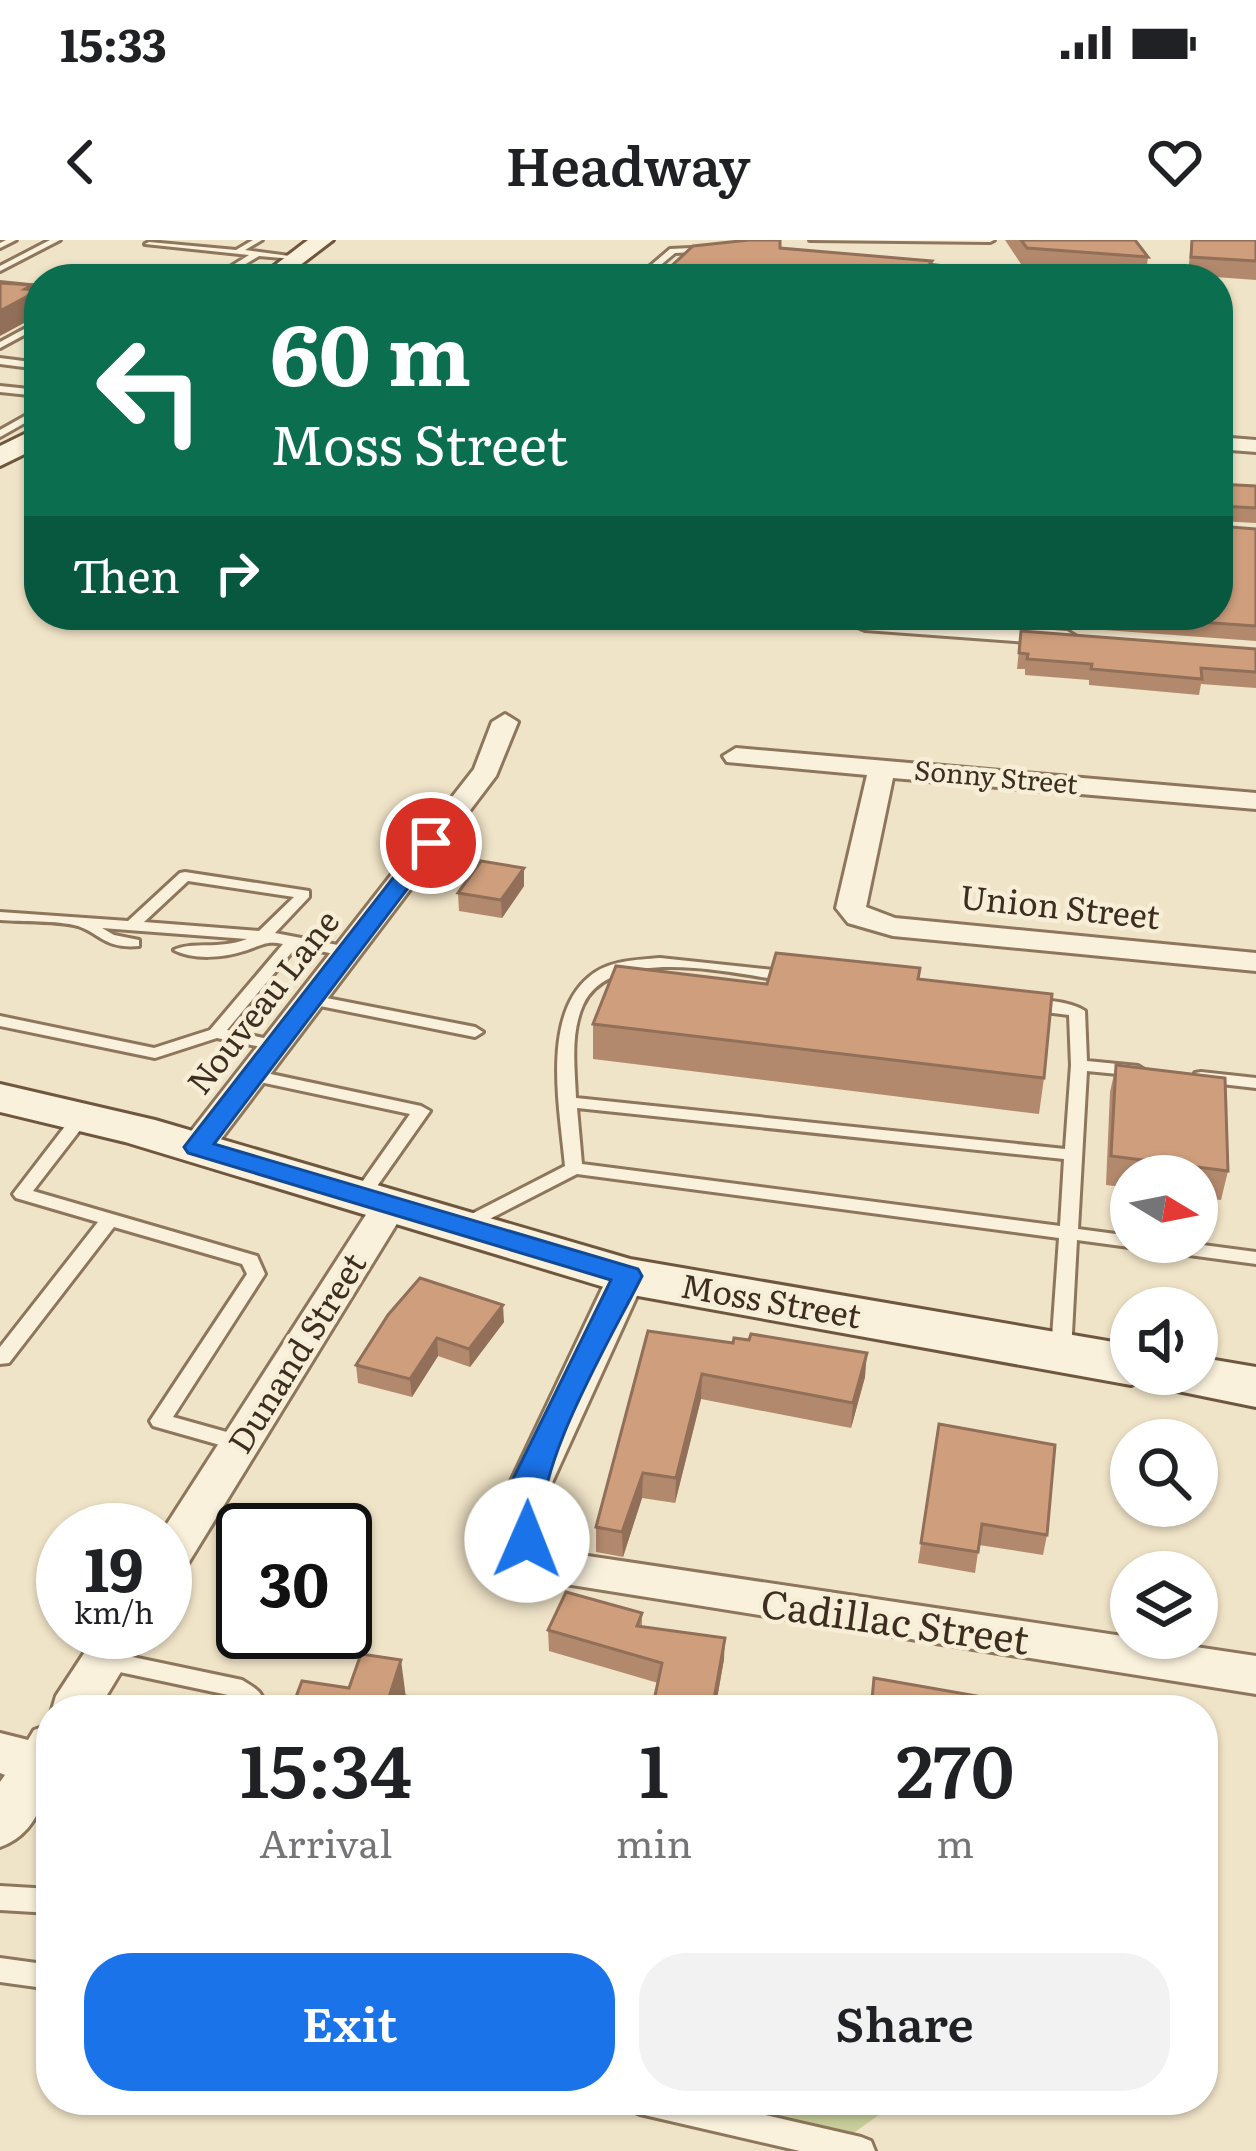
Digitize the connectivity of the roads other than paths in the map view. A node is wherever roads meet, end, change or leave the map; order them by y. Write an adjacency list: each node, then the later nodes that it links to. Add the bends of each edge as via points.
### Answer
1 (12, 240): 8 (lane)
2 (56, 240): 18 (lane)
3 (157, 240): 11 (lane, via 149,244)
4 (258, 240): 11 (lane)
5 (322, 240): 9 (main road)
6 (814, 240): 7 (lane)
7 (990, 240)
8 (0, 246)
9 (297, 250): 12 (lane)
10 (731, 250): 13 (lane, via 689,248)
11 (237, 251): 12 (lane)
12 (258, 254): 15 (lane)
13 (657, 262): 16 (lane)
14 (887, 263): 17 (lane)
15 (240, 264)
16 (675, 264)
17 (894, 264)
18 (0, 268)
19 (967, 630): 20 (street)
20 (1095, 640)
21 (505, 722): 30 (street, Nouveau Lane, via 488,770)
22 (736, 756): 23 (street, Sonny Street)
23 (882, 768): 24 (street, Sonny Street); 31 (street, Union Street, via 851,908 859,917 892,927)
24 (1256, 801)
25 (0, 916): 26 (lane, via 81,922 110,939)
26 (133, 934): 27 (lane); 27 (lane, via 185,876 304,895)
27 (268, 937): 28 (lane); 29 (lane, via 242,948)
28 (293, 941): 30 (lane); 37 (lane)
29 (182, 950)
30 (348, 952): 33 (street, Nouveau Lane)
31 (1256, 962)
32 (823, 981): 45 (lane, via 684,965 599,971 580,992 561,1050)
33 (311, 1000): 36 (lane); 38 (street, Nouveau Lane)
34 (1008, 1003): 39 (lane, via 1077,1010)
35 (0, 1022): 37 (lane, via 155,1053)
36 (475, 1032)
37 (216, 1033): 38 (lane)
38 (276, 1046): 41 (street, Nouveau Lane)
39 (1079, 1065): 40 (lane); 48 (lane)
40 (1168, 1074)
41 (252, 1076): 47 (street, Nouveau Lane); 50 (lane, via 422,1111)
42 (1190, 1076): 43 (lane)
43 (1256, 1083)
44 (0, 1098): 46 (main road, Moss Street)
45 (568, 1102): 48 (lane); 49 (lane)
46 (82, 1116): 47 (main road, Moss Street); 51 (lane, via 22,1194)
47 (197, 1147): 50 (main road, Moss Street)
48 (1073, 1155): 53 (lane)
49 (574, 1168): 52 (lane); 53 (lane)
50 (376, 1200): 52 (main road, Moss Street); 61 (street, Dunand Street)
51 (109, 1220): 57 (lane); 61 (lane, via 250,1260 256,1274 160,1421)
52 (461, 1226): 55 (main road, Moss Street)
53 (1069, 1234): 54 (lane); 56 (lane)
54 (1256, 1258)
55 (628, 1276): 56 (main road, Moss Street); 65 (street, Cadillac Street, via 529,1479 522,1520 537,1558 550,1567)
56 (1061, 1352): 58 (main road, Moss Street)
57 (2, 1358)
58 (1110, 1361)
59 (1218, 1380): 60 (main road)
60 (1256, 1387)
61 (241, 1443): 62 (street, Dunand Street)
62 (192, 1520)
63 (105, 1659): 66 (street)
64 (151, 1659): 67 (lane)
65 (1256, 1676)
66 (82, 1695)
67 (247, 1695)
68 (30, 1754): 69 (street)
69 (0, 1825)
70 (0, 1898): 71 (lane)
71 (36, 1900)
72 (0, 1970): 73 (lane)
73 (36, 1975)
74 (702, 2115): 75 (lane)
75 (848, 2150)

